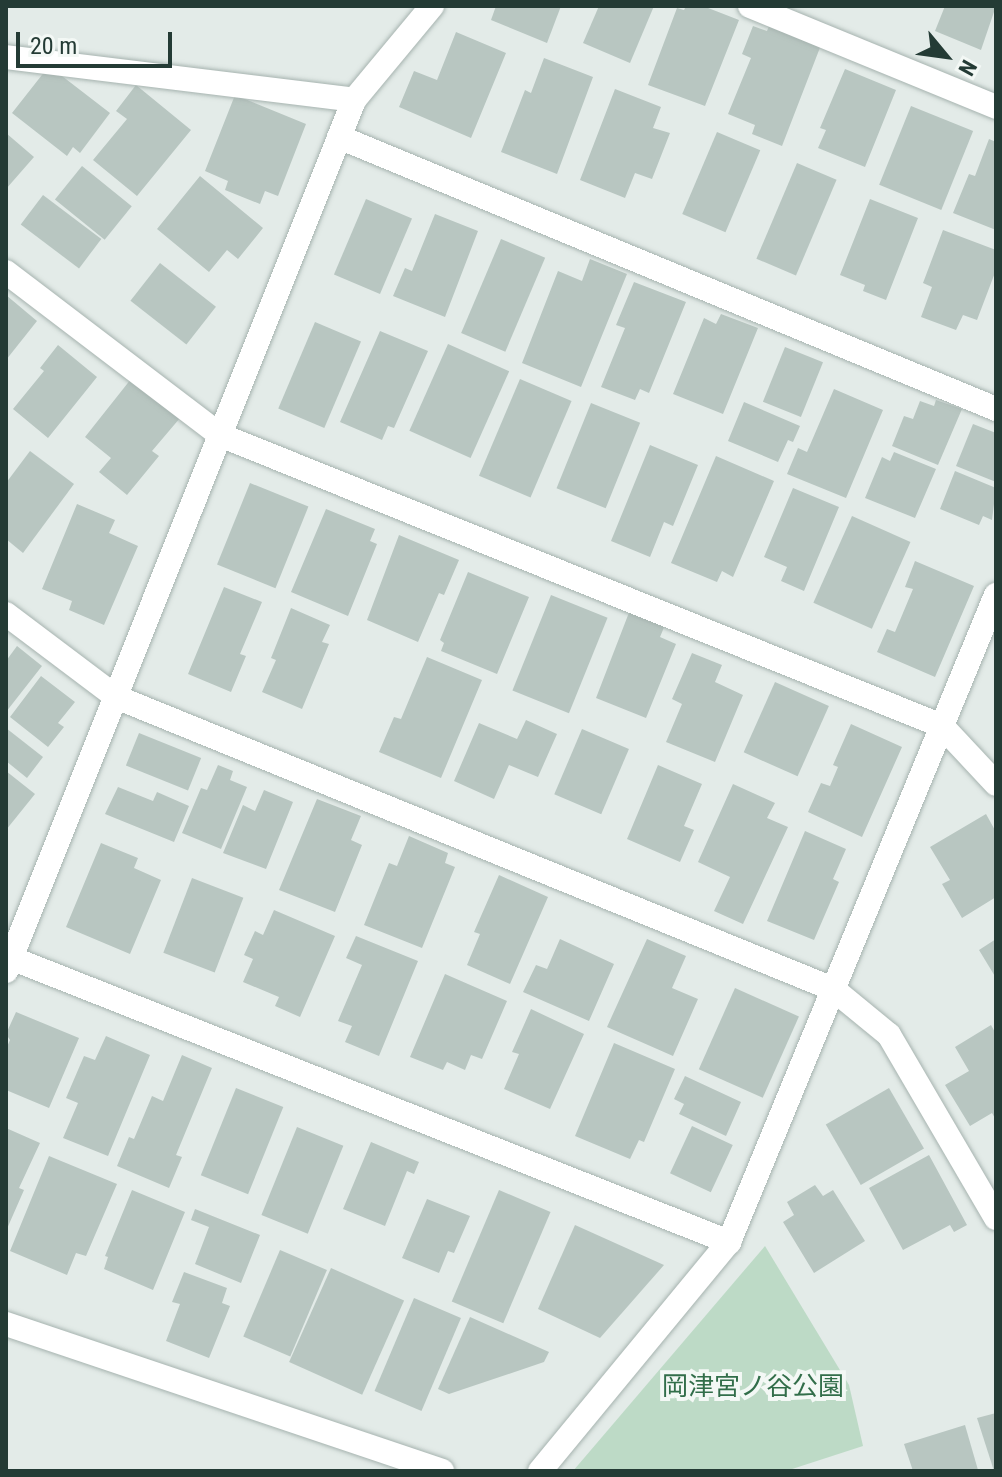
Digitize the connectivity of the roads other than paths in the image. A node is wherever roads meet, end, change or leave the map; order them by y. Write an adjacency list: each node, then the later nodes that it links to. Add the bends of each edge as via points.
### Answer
1 (432, 6): 4 (street)
2 (750, 6): 5 (street)
3 (6, 57): 4 (street)
4 (354, 100): 6 (street)
5 (996, 107)
6 (339, 137): 8 (street); 9 (street)
7 (6, 272): 9 (street)
8 (996, 409)
9 (220, 435): 12 (street); 13 (street)
10 (996, 595): 13 (street)
11 (6, 614): 12 (street)
12 (116, 697): 15 (street); 16 (street)
13 (942, 726): 14 (street); 16 (street)
14 (996, 784)
15 (8, 962): 18 (street)
16 (833, 989): 17 (street, via 889,1035); 18 (street)
17 (996, 1218)
18 (729, 1242): 21 (street)
19 (6, 1324): 20 (street)
20 (442, 1471)
21 (540, 1471)

